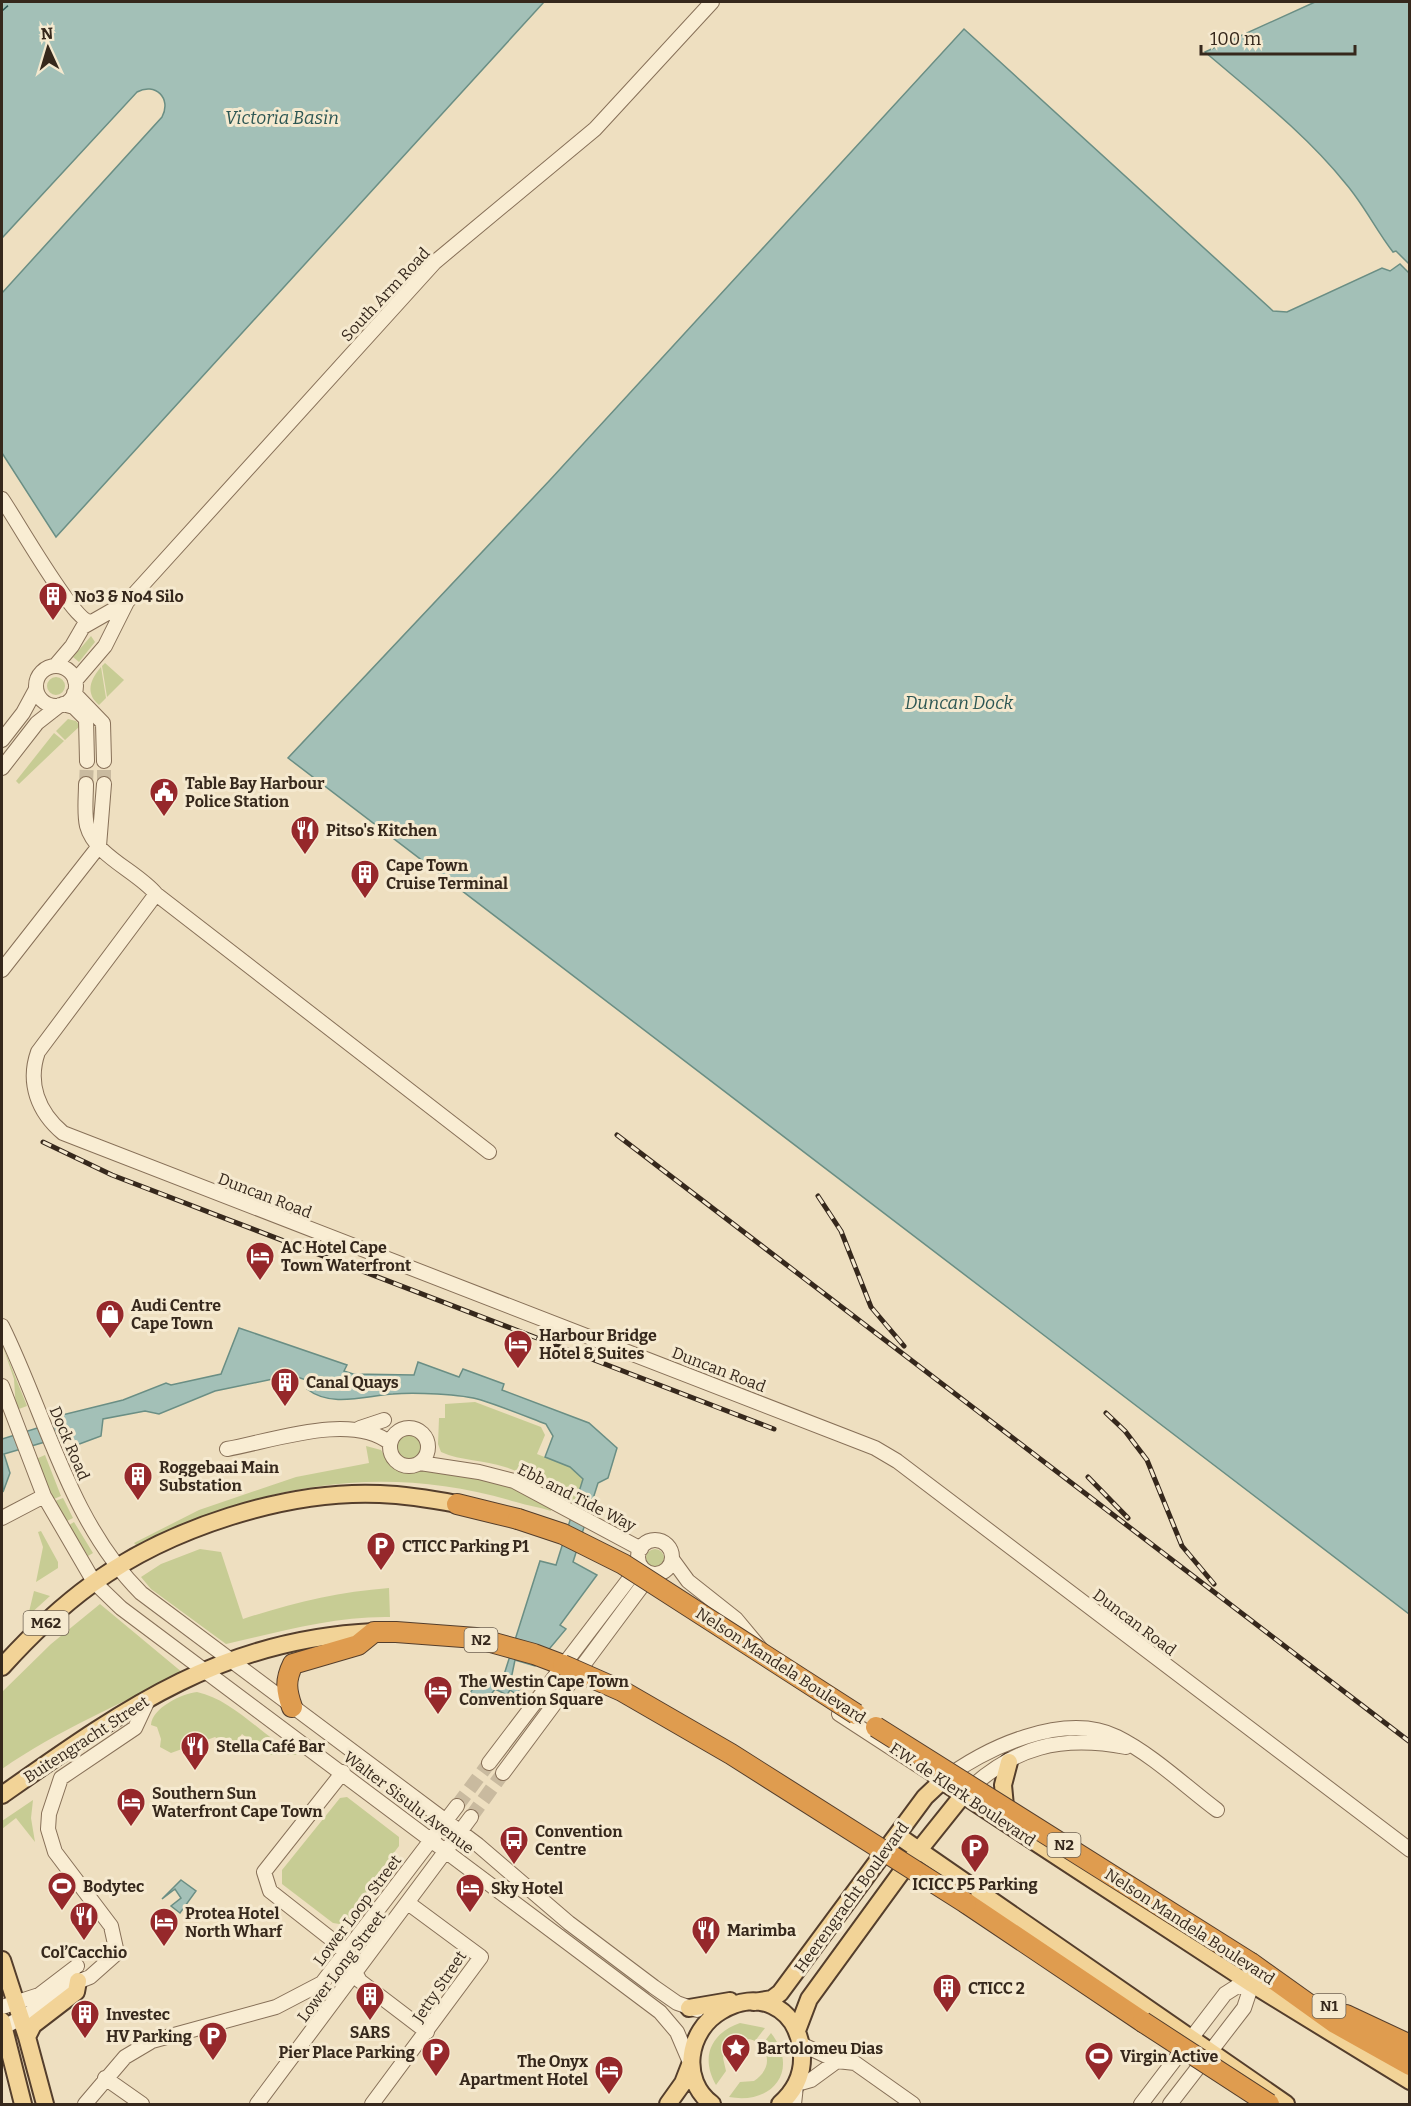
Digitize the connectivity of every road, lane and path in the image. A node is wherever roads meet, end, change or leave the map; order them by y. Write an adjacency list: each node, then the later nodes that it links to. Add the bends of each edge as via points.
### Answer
1 (712, 2): 3 (street, South Arm Road, via 587,136 435,262)
2 (2, 499): 4 (street, via 68,602 81,619)
3 (127, 602): 4 (street, South Arm Road); 5 (street, South Arm Road)
4 (93, 622): 5 (street, via 104,626); 6 (street, South Arm Road, via 83,627)
5 (108, 635): 7 (street, South Arm Road, via 105,646)
6 (55, 666): 7 (street, via 68,670); 8 (street, via 40,673)
7 (75, 687): 9 (street); 12 (street, via 103,723)
8 (36, 689): 9 (street, via 43,701); 10 (street)
9 (61, 705): 11 (street, via 74,707 86,719); 13 (street, via 37,723)
10 (2, 740)
11 (87, 761)
12 (104, 761)
13 (2, 768)
14 (86, 784): 16 (street, via 87,827)
15 (104, 784): 16 (street)
16 (99, 846): 17 (street); 18 (street)
17 (156, 894): 19 (street); 63 (street, Duncan Road, via 38,1052 33,1070 37,1098 48,1119 63,1133 875,1448)
18 (2, 970)
19 (489, 1152)
20 (2, 1326): 36 (street, Dock Road, via 69,1484)
21 (2, 1386): 30 (street)
22 (384, 1420): 23 (street); 24 (street); 25 (street)
23 (352, 1429): 25 (street, via 374,1432); 27 (street, via 331,1429)
24 (402, 1429): 25 (street); 26 (street, via 419,1431)
25 (390, 1441): 28 (street, via 391,1456 401,1465)
26 (428, 1446): 28 (street); 29 (street, Ebb and Tide Way, via 440,1461)
27 (227, 1449)
28 (420, 1463): 29 (street, Ebb and Tide Way)
29 (462, 1469): 33 (street, Ebb and Tide Way, via 514,1481)
30 (44, 1496): 32 (street); 39 (street)
31 (457, 1504): 36 (main road, Nelson Mandela Boulevard / N2, via 378,1494 317,1497 263,1507 165,1542); 68 (highway, Nelson Mandela Boulevard / N2, bridge, via 528,1521 632,1569)
32 (2, 1518)
33 (641, 1549): 34 (street, via 652,1541 662,1542); 35 (street)
34 (672, 1559): 37 (street); 38 (street, F.W. de Klerk Boulevard)
35 (640, 1565): 37 (street, via 648,1573); 48 (street)
36 (117, 1568): 39 (main road, Nelson Mandela Boulevard / N2); 41 (street, Walter Sisulu Avenue, via 141,1593)
37 (662, 1573): 38 (street, F.W. de Klerk Boulevard); 50 (street, via 642,1586)
38 (688, 1581): 51 (street, F.W. de Klerk Boulevard, via 736,1619 774,1668)
39 (94, 1582): 42 (main road, M62); 43 (street, Walter Sisulu Avenue, via 121,1608)
40 (377, 1632): 41 (main road, N2, via 308,1639); 45 (highway, via 358,1645 293,1664 286,1689); 78 (highway, N2, bridge, via 449,1634 505,1645 554,1661 621,1691 730,1754 927,1878)
41 (230, 1659): 43 (main road, N2); 45 (street, Walter Sisulu Avenue)
42 (2, 1667)
43 (205, 1669): 44 (main road, Buitengracht Street); 49 (street, Walter Sisulu Avenue)
44 (149, 1698): 52 (main road, Buitengracht Street, via 118,1714); 70 (street, via 135,1728 68,1772 57,1787 49,1814 55,1852 111,1926 116,1942 117,1953)
45 (292, 1707): 57 (street, Walter Sisulu Avenue)
46 (1137, 1749): 47 (street, via 1100,1742 1062,1742 1033,1748); 51 (street, via 1101,1731 1052,1730 980,1756); 55 (street)
47 (1009, 1762): 53 (street, via 980,1779); 58 (main road, via 1002,1791)
48 (489, 1763)
49 (343, 1772): 61 (street, Walter Sisulu Avenue); 66 (street, via 264,1872 270,1891)
50 (503, 1773)
51 (942, 1781): 53 (main road, F.W. de Klerk Boulevard); 60 (main road, Heerengracht Boulevard)
52 (2, 1795)
53 (963, 1795): 58 (main road, F.W. de Klerk Boulevard); 62 (main road, Heerengracht Boulevard)
54 (457, 1806): 57 (street)
55 (1217, 1810)
56 (471, 1817): 59 (street, Lower Long Street)
57 (444, 1822): 59 (street, Walter Sisulu Avenue); 61 (street, Lower Loop Street)
58 (1009, 1825): 72 (main road, F.W. de Klerk Boulevard)
59 (460, 1833): 64 (street, Lower Long Street); 75 (street, Walter Sisulu Avenue, via 569,1923 668,1997)
60 (897, 1835): 62 (main road); 71 (main road, Heerengracht Boulevard)
61 (431, 1840): 64 (street, Walter Sisulu Avenue); 66 (street, Lower Loop Street)
62 (920, 1850): 81 (main road, Heerengracht Boulevard, via 809,1999); 83 (main road)
63 (1410, 1850)
64 (446, 1851): 65 (street, Lower Long Street); 87 (street, Walter Sisulu Avenue, via 667,2018 678,2032)
65 (408, 1903): 69 (street, Lower Long Street); 80 (street, Jetty Street, via 482,1957)
66 (346, 1953): 69 (street); 89 (street, Lower Loop Street, via 322,1983 309,1992 256,2013 152,2042 125,2057)
67 (2, 1960): 74 (main road)
68 (1251, 1963): 84 (highway, N1, via 1341,2013); 88 (highway, Nelson Mandela Boulevard / N2, via 1335,2023)
69 (355, 1973): 80 (street, via 360,1981); 96 (street, Lower Long Street)
70 (82, 1975): 74 (street); 77 (street); 82 (main road, via 76,1992 33,2025)
71 (788, 1983): 73 (main road, Heerengracht Boulevard, via 772,1999); 75 (main road, via 762,1994)
72 (1252, 1984): 83 (street, via 1228,1991); 85 (street, via 1248,2002); 90 (main road, F.W. de Klerk Boulevard)
73 (754, 2002): 76 (main road, Heerengracht Boulevard); 81 (main road, via 786,2013)
74 (8, 2005): 77 (main road)
75 (689, 2008): 76 (street, Walter Sisulu Avenue)
76 (719, 2012): 87 (main road, via 704,2028)
77 (20, 2019): 79 (street); 82 (main road)
78 (1143, 2022): 105 (highway, bridge); 106 (highway, N2, bridge)
79 (2, 2026): 92 (main road)
80 (427, 2032): 97 (street, Jetty Street)
81 (799, 2036): 86 (street); 91 (main road, Heerengracht Boulevard, via 802,2061)
82 (27, 2037): 93 (main road)
83 (1190, 2040): 85 (main road); 103 (street)
84 (1410, 2045)
85 (1210, 2053): 104 (street); 107 (main road)
86 (837, 2061): 91 (street); 102 (street, via 855,2063)
87 (690, 2063): 98 (main road, via 683,2083); 99 (main road, via 696,2087)
88 (1410, 2065)
89 (105, 2078): 94 (street, Lower Loop Street); 95 (street)
90 (1410, 2080)
91 (797, 2085): 100 (main road); 101 (street)
92 (22, 2104)
93 (45, 2104)
94 (85, 2104)
95 (142, 2104)
96 (257, 2104)
97 (372, 2104)
98 (668, 2104)
99 (712, 2104)
100 (780, 2104)
101 (794, 2104)
102 (913, 2104)
103 (1141, 2104)
104 (1170, 2104)
105 (1251, 2104)
106 (1269, 2104)
107 (1286, 2104)

